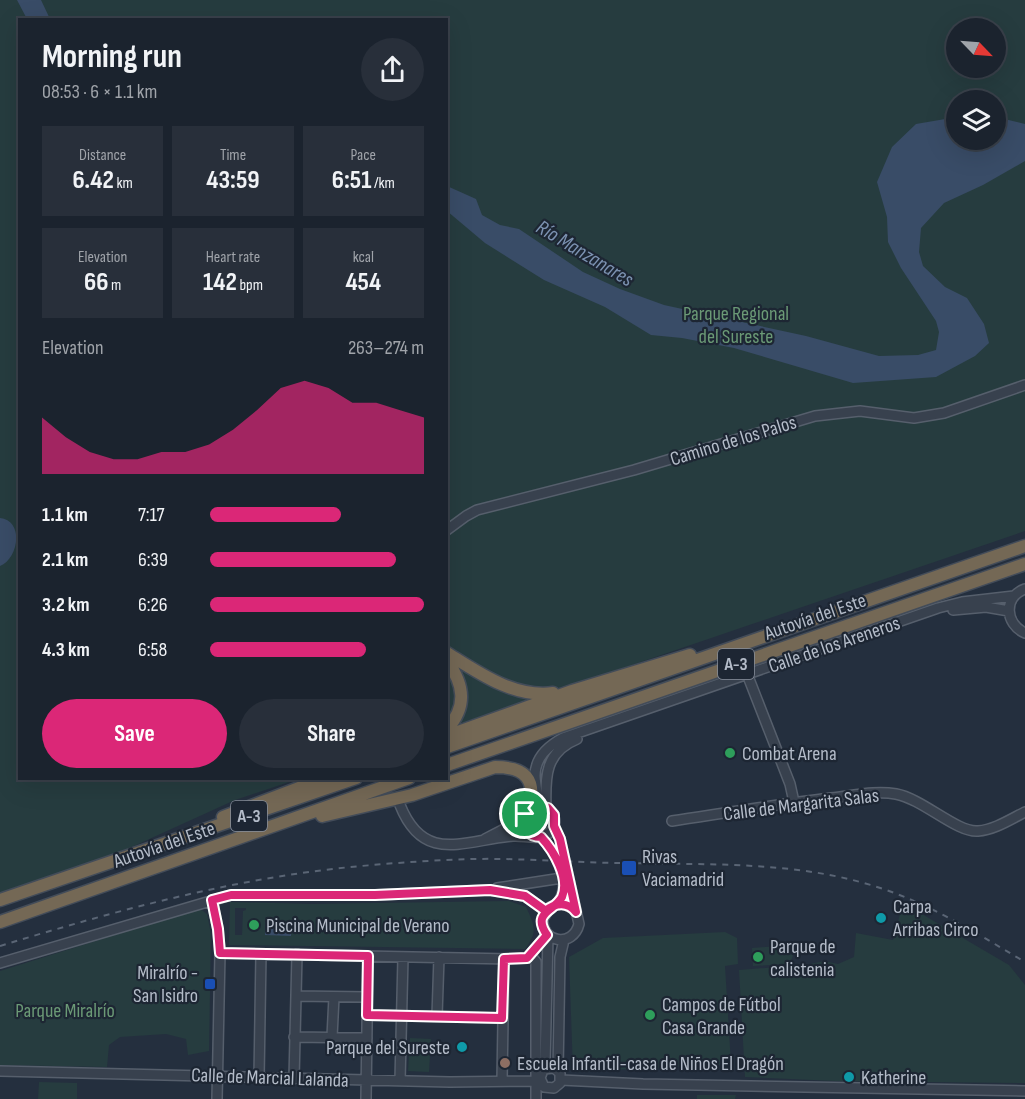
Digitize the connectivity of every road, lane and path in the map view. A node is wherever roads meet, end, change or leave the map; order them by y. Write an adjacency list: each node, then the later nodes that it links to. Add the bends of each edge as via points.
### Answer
1 (1025, 385): 2 (street, Camino de los Palos, via 930,416 900,418 848,411 802,419 623,473 477,510)
2 (448, 529)
3 (1025, 546): 9 (highway, Autovía del Este / A-3)
4 (1025, 564): 17 (highway, Autovía del Este / A-3)
5 (1025, 589): 6 (street)
6 (1014, 596): 7 (street); 24 (street, Calle de los Areneros, via 938,608 563,738 549,745 538,762 537,788)
7 (1009, 611): 8 (street, via 1013,624); 12 (street, Calle de los Areneros, via 962,608 939,614)
8 (1025, 633)
9 (729, 648): 13 (highway, via 711,648); 16 (highway, Autovía del Este / A-3)
10 (448, 654): 13 (highway, via 510,688 540,694)
11 (448, 663): 14 (highway, via 459,680 462,701)
12 (749, 679): 21 (street); 23 (street, Calle de los Areneros, via 569,743 551,762 545,783)
13 (572, 691): 15 (highway)
14 (448, 728)
15 (448, 735)
16 (448, 747)
17 (448, 765)
18 (320, 780): 31 (highway)
19 (350, 780): 31 (highway, Autovía del Este / A-3)
20 (403, 780): 26 (highway, Autovía del Este / A-3)
21 (794, 802): 25 (street, Calle de Margarita Salas, via 894,794 915,800 970,831 993,828); 27 (street, Calle de Margarita Salas)
22 (400, 805): 30 (street, via 411,828 433,842 456,845)
23 (546, 807): 24 (street); 28 (street, via 554,816)
24 (529, 811): 26 (highway, via 533,792 530,780 520,771 495,767 412,795 306,821); 29 (street, via 524,826); 30 (street)
25 (1025, 812)
26 (289, 821): 39 (highway, Autovía del Este / A-3)
27 (672, 821)
28 (554, 826): 29 (street, via 550,833); 38 (street)
29 (537, 836): 30 (street); 32 (street, via 554,854)
30 (485, 839)
31 (142, 851): 34 (highway, Autovía del Este / A-3)
32 (562, 878): 33 (street); 36 (street, via 563,894)
33 (490, 890): 35 (street, via 375,895 244,894); 37 (street, via 525,896)
34 (0, 900)
35 (212, 900): 42 (street); 50 (street)
36 (557, 904): 37 (street); 38 (street, via 568,905)
37 (546, 911): 40 (street, via 542,924)
38 (576, 912): 41 (street, via 577,930)
39 (0, 922)
40 (548, 935): 41 (street); 45 (street); 61 (street)
41 (564, 940): 66 (street, via 560,957)
42 (220, 953): 43 (street); 63 (street)
43 (261, 954): 44 (street); 64 (street)
44 (297, 954): 46 (street); 51 (street)
45 (530, 955): 49 (street); 70 (street, via 536,962)
46 (368, 956): 47 (street); 53 (street)
47 (403, 957): 48 (street); 55 (street)
48 (439, 957): 49 (street); 56 (street)
49 (504, 959): 57 (street)
50 (0, 963)
51 (296, 996): 52 (street); 58 (street)
52 (334, 997): 53 (street); 59 (street)
53 (367, 998): 54 (street)
54 (367, 1015): 55 (street); 60 (street)
55 (401, 1015): 56 (street); 68 (street)
56 (437, 1016): 57 (street)
57 (502, 1018): 69 (street)
58 (294, 1036): 59 (street); 65 (street)
59 (332, 1037): 60 (street)
60 (367, 1038): 67 (street)
61 (544, 1069): 66 (street, via 554,1068); 70 (street)
62 (0, 1071): 63 (street, Calle de Marcial Lalanda)
63 (218, 1076): 64 (street, Calle de Marcial Lalanda); 74 (street)
64 (259, 1078): 65 (street, Calle de Marcial Lalanda)
65 (294, 1079): 67 (street, Calle de Marcial Lalanda)
66 (559, 1079): 70 (street, via 549,1089); 71 (street); 78 (street)
67 (366, 1080): 68 (street, Calle de Marcial Lalanda); 75 (street)
68 (400, 1081): 69 (street, Calle de Marcial Lalanda)
69 (502, 1081): 70 (street, Calle de Marcial Lalanda)
70 (540, 1084): 76 (street); 77 (street)
71 (851, 1088): 73 (street); 79 (street)
72 (1025, 1091): 73 (street)
73 (939, 1094)
74 (217, 1099)
75 (366, 1099)
76 (536, 1099)
77 (544, 1099)
78 (557, 1099)
79 (850, 1099)

